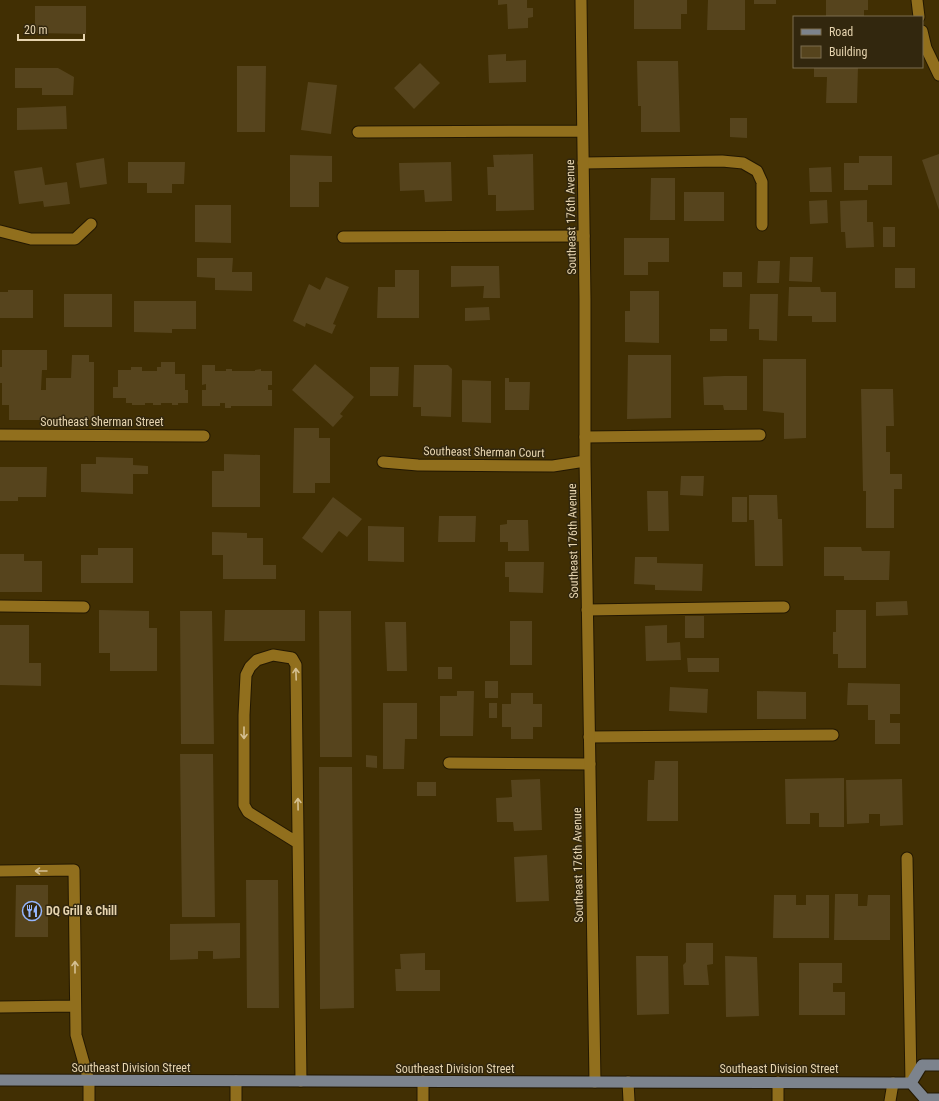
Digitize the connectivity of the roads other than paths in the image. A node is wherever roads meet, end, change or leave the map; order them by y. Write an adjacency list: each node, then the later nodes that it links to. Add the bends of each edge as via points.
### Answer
1 (581, 0): 6 (street, Southeast 176th Avenue)
2 (917, 0): 3 (street)
3 (919, 16)
4 (923, 35): 5 (street)
5 (939, 75)
6 (582, 131): 7 (street); 8 (street, Southeast 176th Avenue)
7 (358, 132)
8 (583, 163): 10 (street, via 743,163 757,171 762,182); 12 (street, Southeast 176th Avenue)
9 (91, 224): 11 (street, via 75,239 31,239)
10 (762, 225)
11 (0, 231)
12 (584, 236): 13 (street); 17 (street, Southeast 176th Avenue)
13 (343, 237)
14 (0, 435): 15 (street, Southeast Sherman Street)
15 (204, 436)
16 (760, 436): 17 (street)
17 (585, 437): 18 (street, Southeast 176th Avenue)
18 (585, 461): 19 (street, Southeast Sherman Court, via 553,466 418,465); 23 (street, Southeast 176th Avenue)
19 (383, 462)
20 (0, 606): 21 (street)
21 (84, 607)
22 (784, 607): 23 (street)
23 (587, 610): 25 (street, Southeast 176th Avenue)
24 (833, 735): 25 (street)
25 (589, 737): 27 (street, Southeast 176th Avenue)
26 (449, 763): 27 (street)
27 (590, 764): 39 (street, Southeast 176th Avenue)
28 (298, 843): 28 (street, one-way to 28, via 296,665 292,658 273,655 257,660 246,675 244,805 248,812); 37 (street)
29 (907, 858): 43 (street)
30 (0, 871): 31 (street, one-way to 30, via 74,870)
31 (75, 1006): 32 (street); 35 (street, via 76,1035)
32 (0, 1007)
33 (939, 1065): 43 (main road, via 922,1065)
34 (0, 1080): 35 (main road, Southeast Division Street)
35 (89, 1081): 36 (main road, Southeast Division Street); 45 (street)
36 (236, 1081): 37 (main road, Southeast Division Street); 46 (street)
37 (301, 1081): 38 (main road, Southeast Division Street)
38 (423, 1082): 39 (main road, Southeast Division Street); 47 (street)
39 (595, 1082): 40 (main road, Southeast Division Street)
40 (628, 1082): 41 (main road, Southeast Division Street); 48 (street)
41 (778, 1082): 42 (main road, Southeast Division Street); 49 (street)
42 (893, 1083): 43 (main road, Southeast Division Street); 50 (street)
43 (911, 1083): 44 (main road, via 925,1099)
44 (939, 1099)
45 (89, 1101)
46 (236, 1101)
47 (423, 1101)
48 (629, 1101)
49 (778, 1101)
50 (890, 1101)

